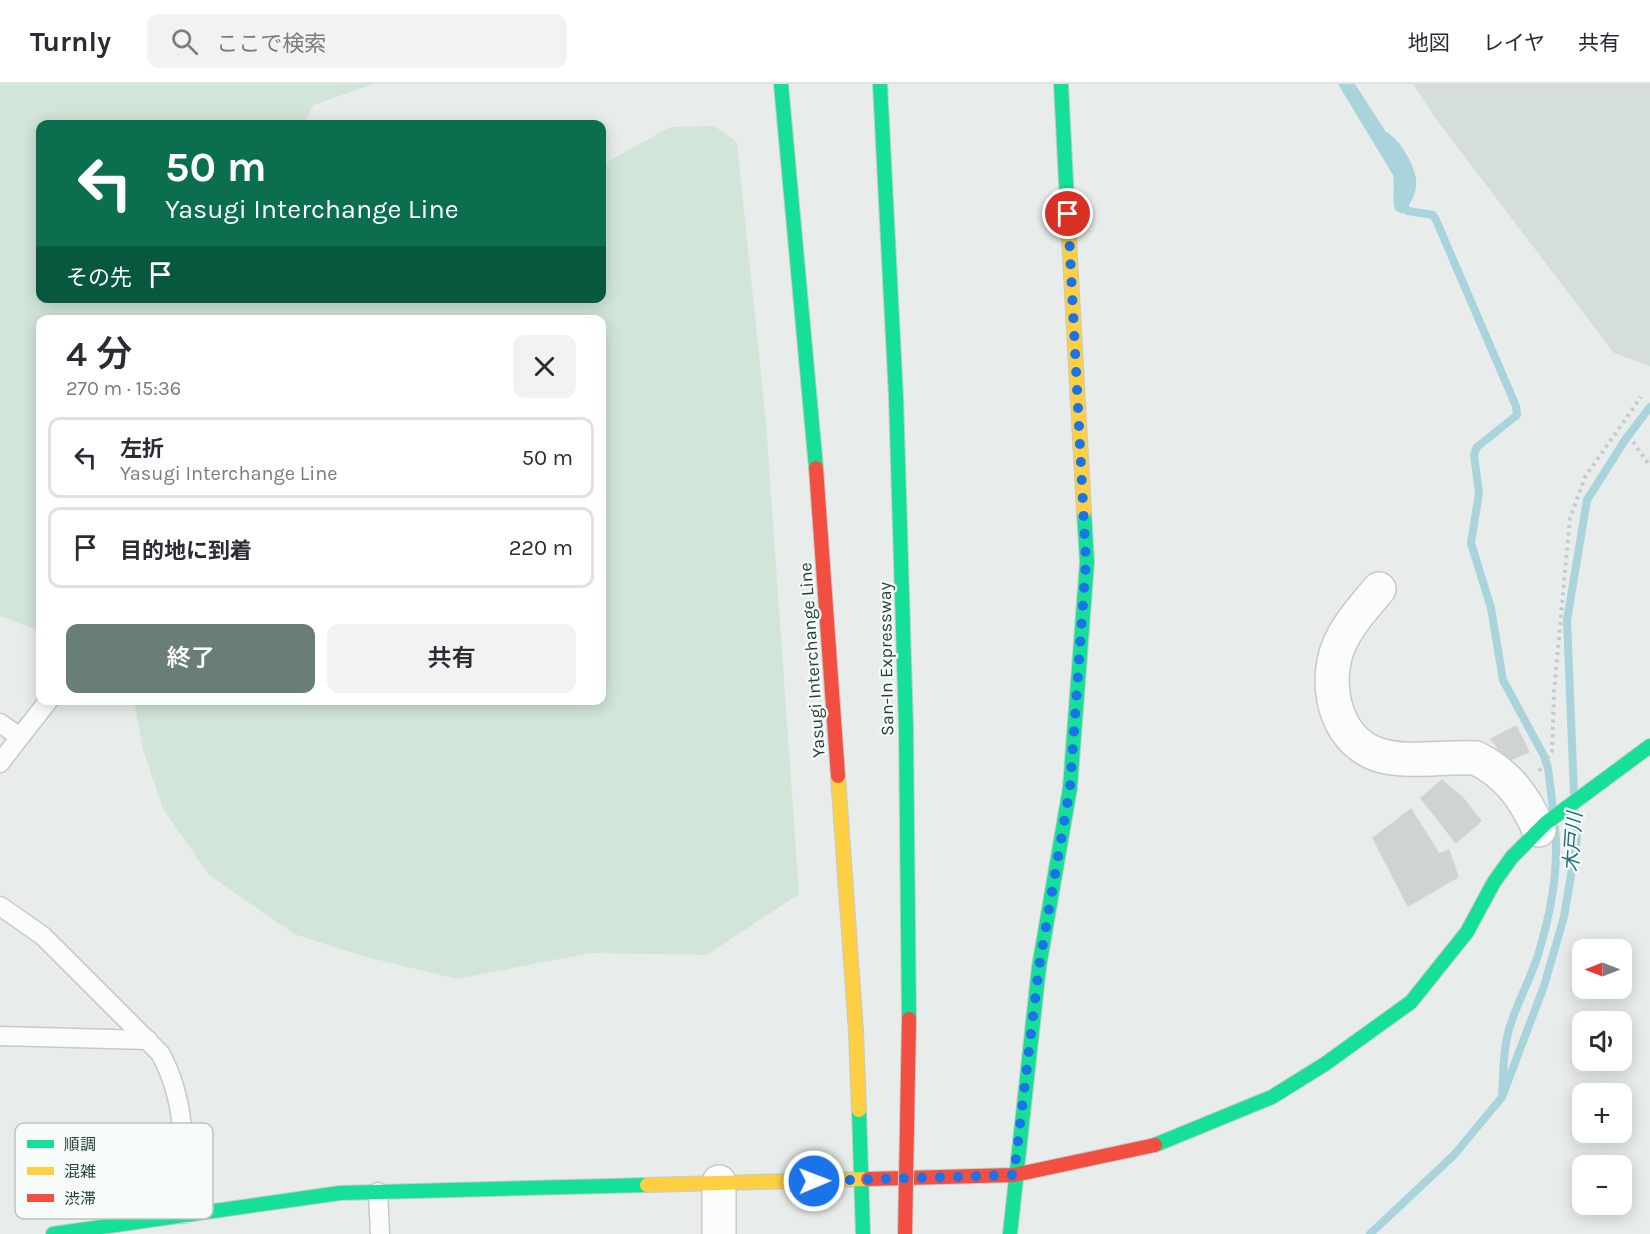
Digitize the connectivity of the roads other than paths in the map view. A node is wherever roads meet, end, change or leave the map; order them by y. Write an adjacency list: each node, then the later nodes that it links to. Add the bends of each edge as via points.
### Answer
1 (782, 84): 17 (main road, Yasugi Interchange Line, via 811,388)
2 (880, 84): 27 (main road, San-In Expressway, bridge, via 896,397 906,727 909,1058)
3 (1060, 84): 16 (main road, via 1086,562 1070,788 1039,967)
4 (1379, 590): 10 (street, via 1341,639 1333,690 1343,726 1377,754 1394,758 1476,758 1486,763 1525,800)
5 (45, 705): 7 (lane)
6 (0, 723): 7 (lane)
7 (20, 738): 9 (lane)
8 (1650, 746): 10 (main road)
9 (0, 764)
10 (1543, 826): 16 (main road, via 1512,857 1467,932 1411,1002 1325,1064 1272,1097 1160,1144)
11 (0, 906): 13 (lane, via 43,936)
12 (0, 1036): 13 (lane)
13 (148, 1040): 14 (lane, via 170,1070)
14 (182, 1123)
15 (924, 1158): 19 (main road)
16 (1014, 1175): 17 (main road); 28 (main road)
17 (862, 1180): 18 (main road); 26 (main road, Yasugi Interchange Line)
18 (719, 1182): 20 (main road); 25 (street)
19 (923, 1191)
20 (378, 1192): 21 (main road); 24 (lane)
21 (213, 1210)
22 (150, 1219): 23 (main road)
23 (53, 1234)
24 (380, 1234)
25 (719, 1234)
26 (863, 1234)
27 (905, 1234)
28 (1010, 1234)

